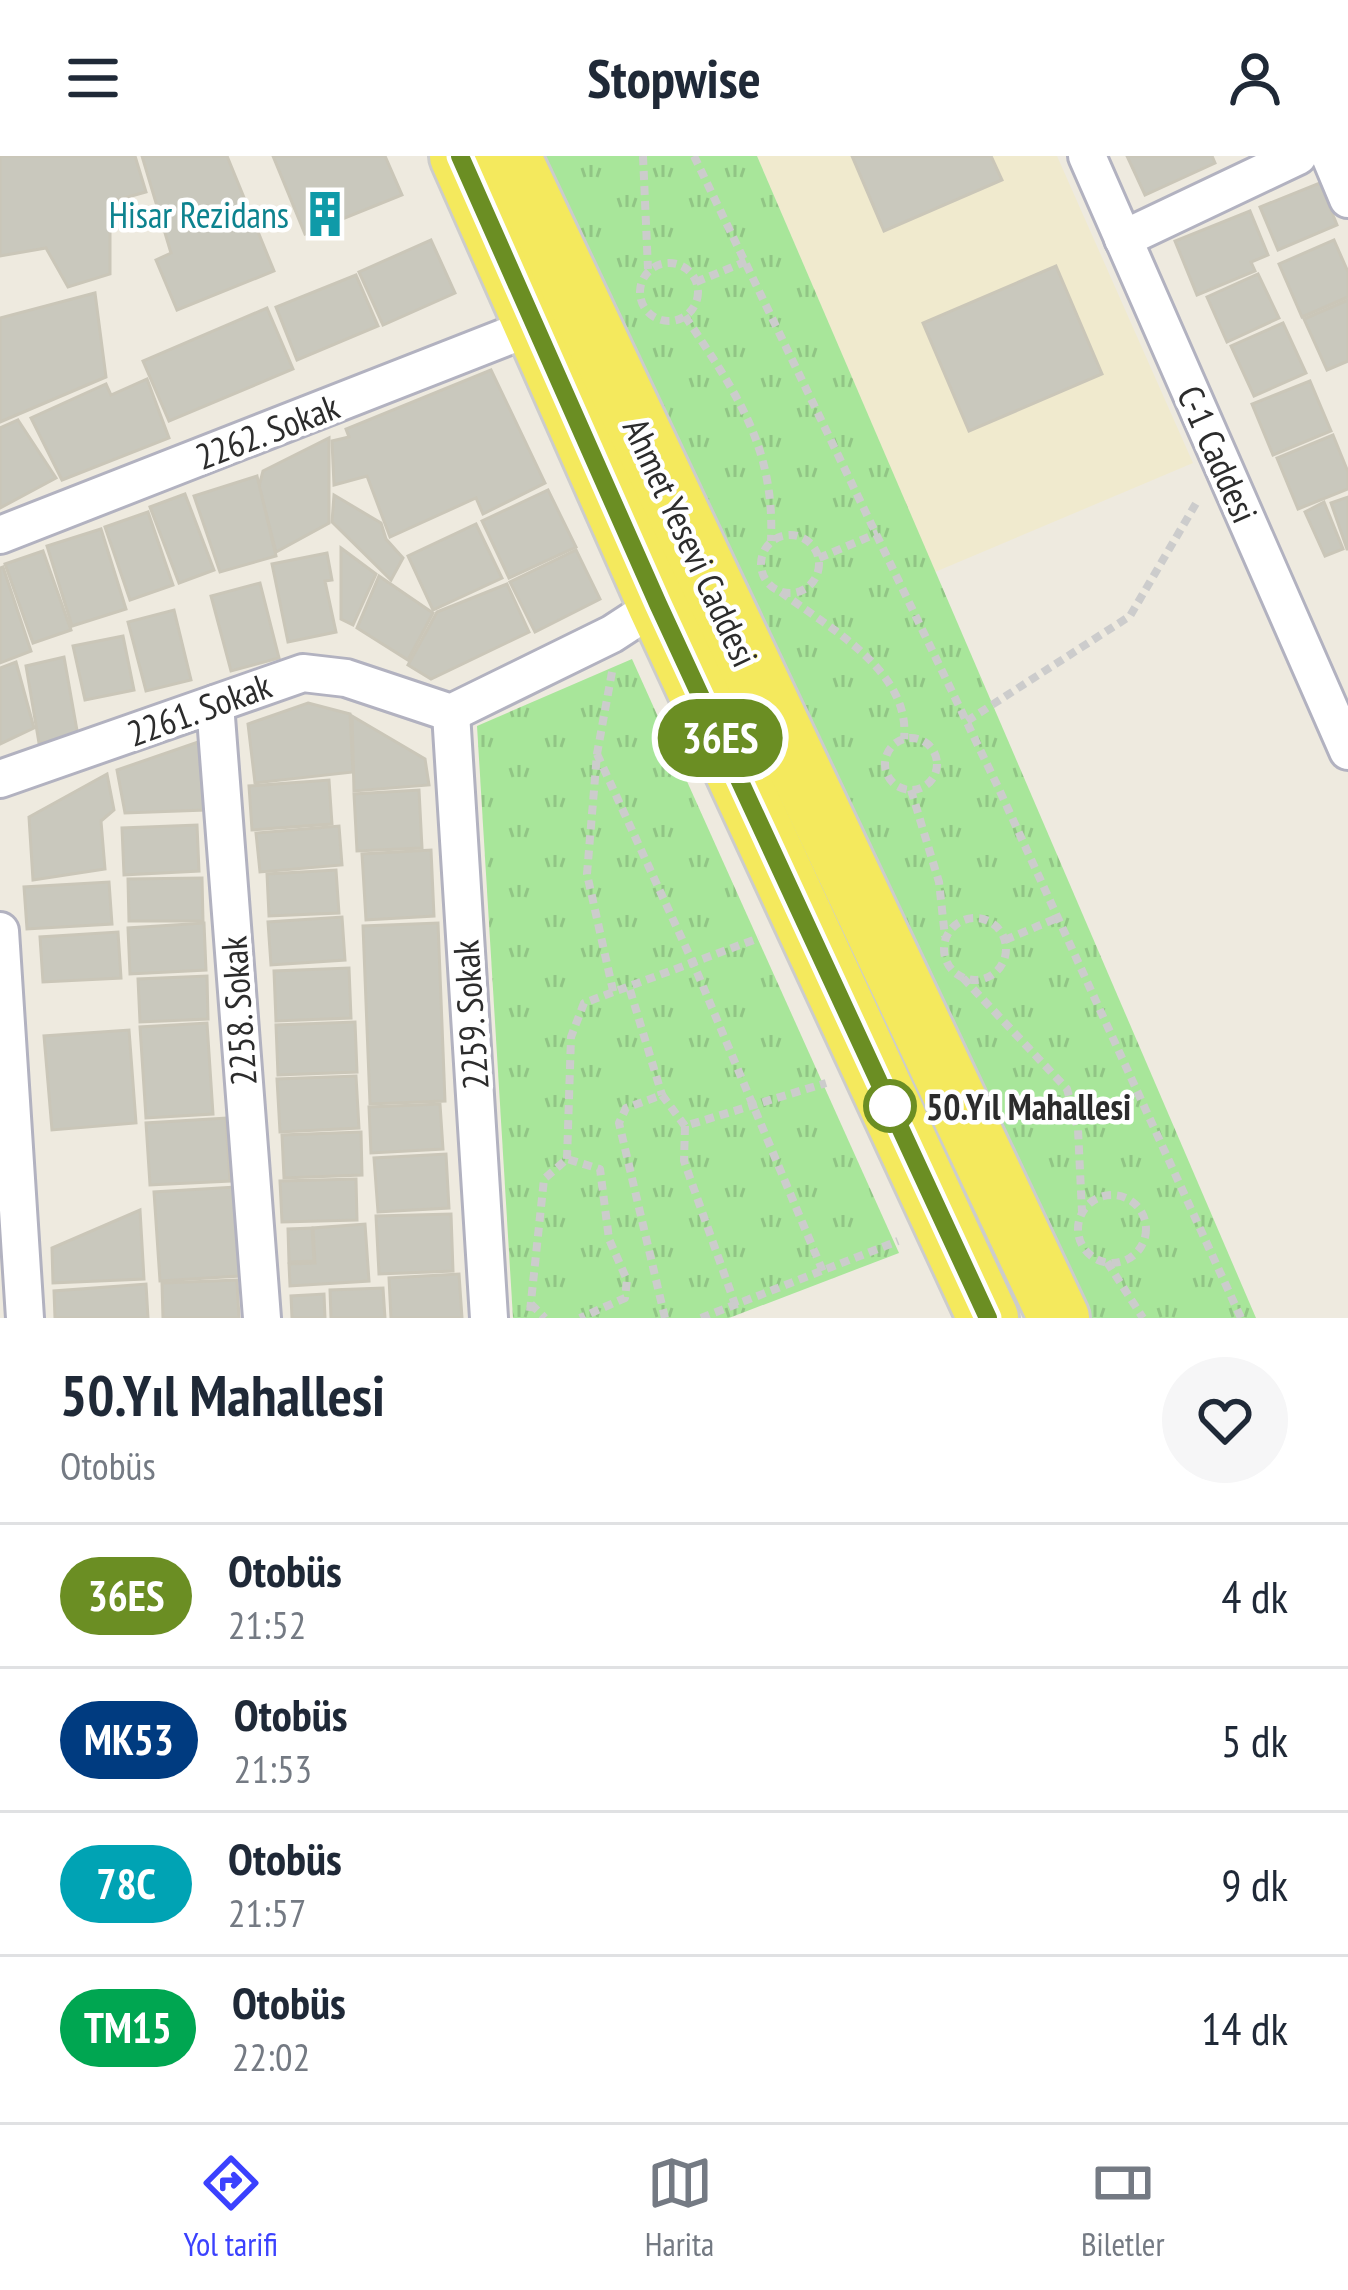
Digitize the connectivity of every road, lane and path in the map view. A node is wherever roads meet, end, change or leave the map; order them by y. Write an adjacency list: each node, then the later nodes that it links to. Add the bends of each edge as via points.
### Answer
1 (643, 156): 10 (path)
2 (694, 156): 9 (path)
3 (1087, 156): 8 (street, C-1 Caddesi)
4 (1298, 156): 8 (street)
5 (1330, 156): 7 (street)
6 (483, 163): 13 (main road, Ahmet Yesevi Caddesi); 58 (main road, Ahmet Yesevi Caddesi)
7 (1348, 199)
8 (1123, 239): 14 (street, C-1 Caddesi)
9 (747, 261): 11 (path); 15 (path)
10 (649, 271): 11 (path, via 676,263); 12 (path, via 639,289 644,308 668,322)
11 (696, 282): 12 (path, via 697,301)
12 (685, 316): 17 (path, via 750,414 773,496)
13 (534, 326): 16 (street, 2262. Sokak); 20 (main road, Ahmet Yesevi Caddesi)
14 (1222, 464): 23 (path, via 1130,616); 24 (street, C-1 Caddesi)
15 (878, 533): 18 (path); 23 (path)
16 (0, 536)
17 (771, 542): 18 (path, via 800,536); 19 (path, via 761,569)
18 (819, 558): 19 (path, via 810,585)
19 (781, 592): 25 (path, via 880,671 900,698)
20 (635, 619): 22 (street); 26 (path, via 611,682); 29 (main road, Ahmet Yesevi Caddesi)
21 (215, 704): 22 (street, 2261. Sokak, via 303,673 346,678); 27 (street, 2261. Sokak); 50 (street, 2258. Sokak)
22 (451, 713): 51 (street, 2259. Sokak)
23 (967, 721): 30 (path)
24 (1344, 735)
25 (904, 739): 28 (path, via 886,755 886,772); 28 (path, via 922,740 937,760 934,777)
26 (597, 754): 34 (path); 37 (path, via 586,874)
27 (0, 779)
28 (911, 790): 32 (path, via 939,882)
29 (802, 914): 34 (path); 38 (main road, Ahmet Yesevi Caddesi)
30 (1058, 918): 33 (path); 60 (path)
31 (0, 931): 49 (street)
32 (945, 939): 33 (path, via 958,922 979,917); 35 (path, via 949,966)
33 (1005, 940): 35 (path, via 1006,957 994,974)
34 (694, 965): 36 (path); 40 (path)
35 (963, 978): 43 (path, via 1066,1089 1078,1129)
36 (630, 990): 37 (path); 39 (path)
37 (614, 995): 42 (path, via 584,1003 574,1023)
38 (872, 1066): 40 (path); 44 (main road, Ahmet Yesevi Caddesi)
39 (662, 1095): 41 (path); 55 (path, via 626,1108 619,1123)
40 (756, 1108): 41 (path); 46 (path)
41 (685, 1126): 48 (path, via 684,1161)
42 (567, 1159): 47 (path, via 544,1179); 54 (path, via 600,1169 609,1239 627,1280 625,1298)
43 (1082, 1212): 45 (path, via 1081,1243); 45 (path, via 1099,1197 1121,1196 1145,1219 1138,1251)
44 (943, 1220): 46 (path); 57 (main road, Ahmet Yesevi Caddesi)
45 (1107, 1262): 59 (path)
46 (824, 1274): 48 (path)
47 (530, 1303): 52 (path); 53 (path)
48 (736, 1307): 56 (path)
49 (25, 1318)
50 (262, 1318)
51 (489, 1318)
52 (530, 1318)
53 (545, 1318)
54 (580, 1318)
55 (665, 1318)
56 (701, 1318)
57 (988, 1318)
58 (1058, 1318)
59 (1143, 1318)
60 (1241, 1318)

